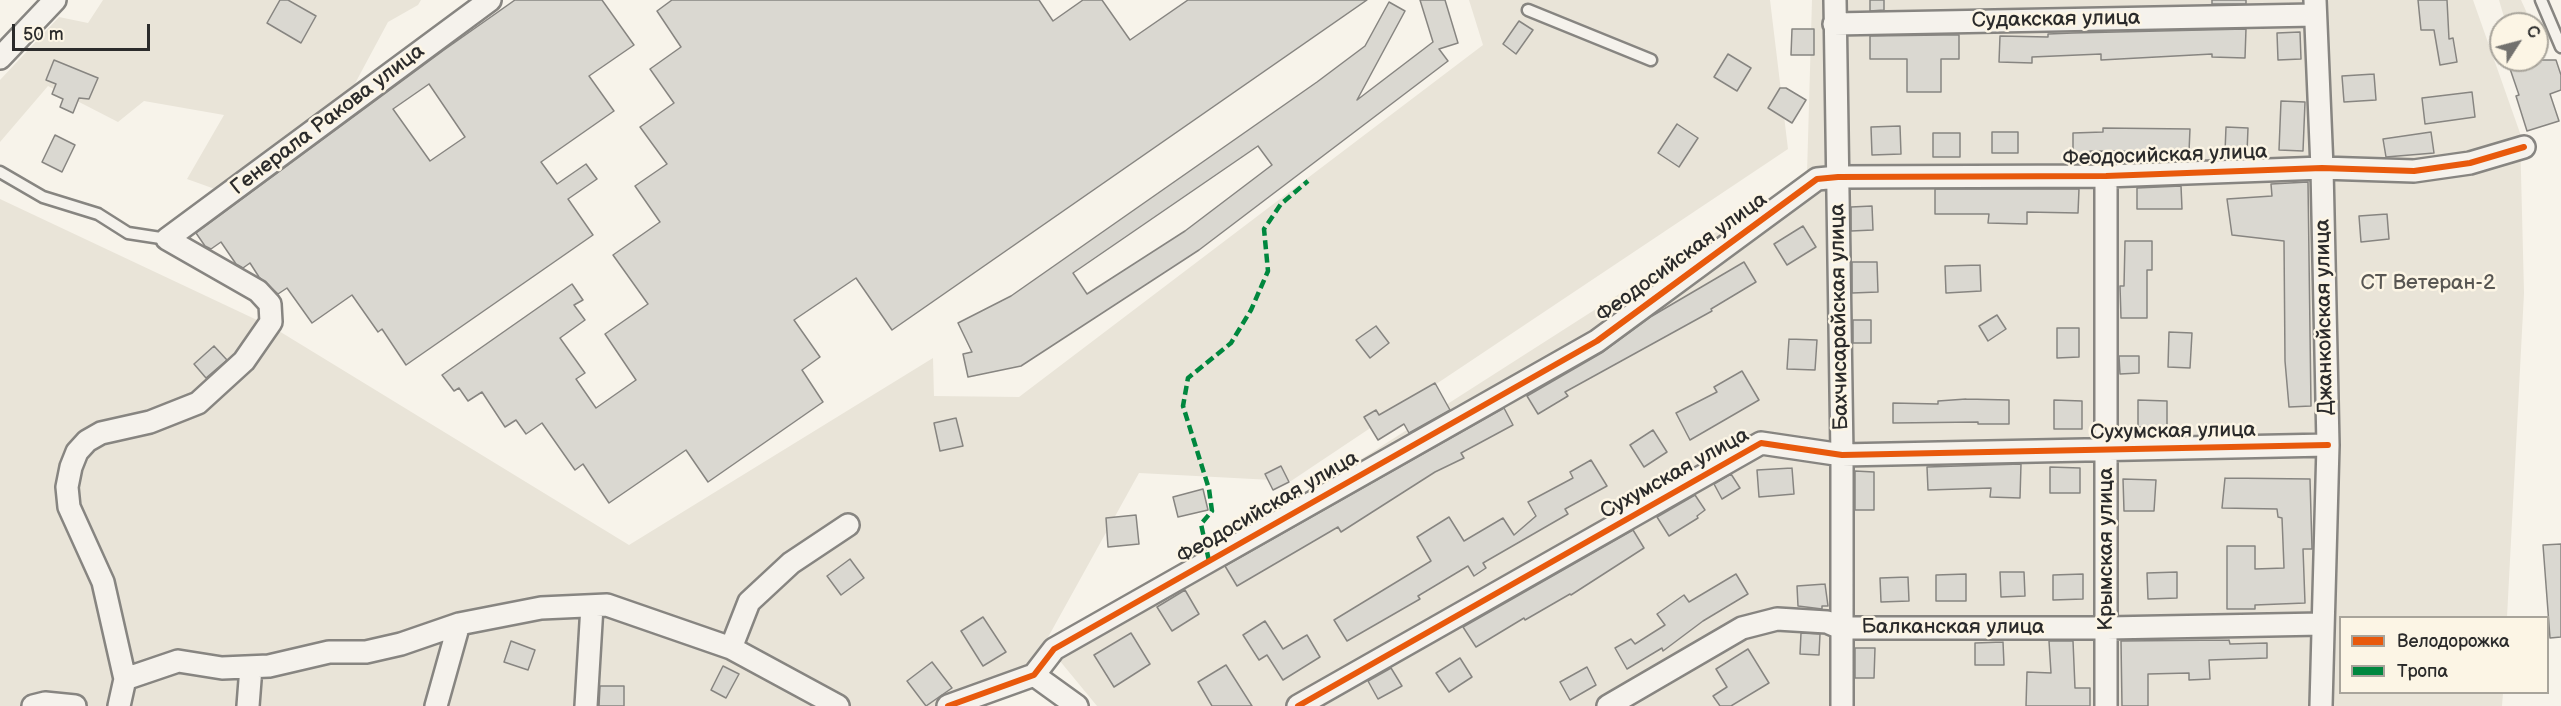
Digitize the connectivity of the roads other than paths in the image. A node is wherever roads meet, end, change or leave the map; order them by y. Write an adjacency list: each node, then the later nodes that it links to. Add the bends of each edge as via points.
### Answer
1 (55, 0): 9 (street)
2 (490, 0): 16 (street, Генерала Ракова улица)
3 (1834, 0): 7 (street, Бахчисарайская улица)
4 (2541, 0): 8 (lane)
5 (2315, 7): 7 (street, Судакская улица); 12 (street, Джанкойская улица)
6 (1528, 10): 10 (lane)
7 (1834, 24): 15 (street, Бахчисарайская улица)
8 (2561, 47)
9 (0, 58)
10 (1651, 60)
11 (2524, 147): 12 (street, Феодосийская улица, via 2470,163 2414,171)
12 (2322, 168): 14 (street, Феодосийская улица); 17 (street, Джанкойская улица)
13 (0, 171): 16 (lane, via 43,197 98,214 128,233)
14 (2106, 176): 15 (street, Феодосийская улица); 18 (street, Крымская улица)
15 (1838, 177): 19 (street, Бахчисарайская улица); 28 (street, Феодосийская улица, via 1817,179 1597,341 1054,649)
16 (167, 239): 29 (street, via 258,291 270,304 271,321 244,361 198,403 150,422 101,433 77,452 67,487 69,507 103,582)
17 (2328, 445): 18 (street, Сухумская улица); 23 (street, Джанкойская улица)
18 (2107, 450): 19 (street, Сухумская улица); 25 (street, Крымская улица)
19 (1842, 455): 24 (street, Бахчисарайская улица); 39 (street, Сухумская улица, via 1761,443)
20 (848, 525): 26 (street, via 791,563 749,603)
21 (592, 606): 22 (street, via 541,608); 26 (street, via 607,605); 35 (street)
22 (459, 624): 27 (street, via 366,652 329,652); 34 (street)
23 (2322, 624): 25 (street, Балканская улица); 43 (street, Джанкойская улица)
24 (1841, 628): 25 (street, Балканская улица); 40 (street, Балканская улица, via 1827,622 1777,619 1742,628); 41 (street, Бахчисарайская улица)
25 (2107, 628): 42 (street, Крымская улица)
26 (731, 648): 36 (street)
27 (251, 667): 29 (street, via 222,668 178,661); 33 (street)
28 (1034, 675): 37 (street); 38 (street)
29 (126, 679): 32 (street)
30 (33, 706): 31 (street)
31 (75, 706)
32 (119, 706)
33 (248, 706)
34 (436, 706)
35 (586, 706)
36 (838, 706)
37 (948, 706)
38 (1077, 706)
39 (1298, 706)
40 (1608, 706)
41 (1842, 706)
42 (2106, 706)
43 (2321, 706)

